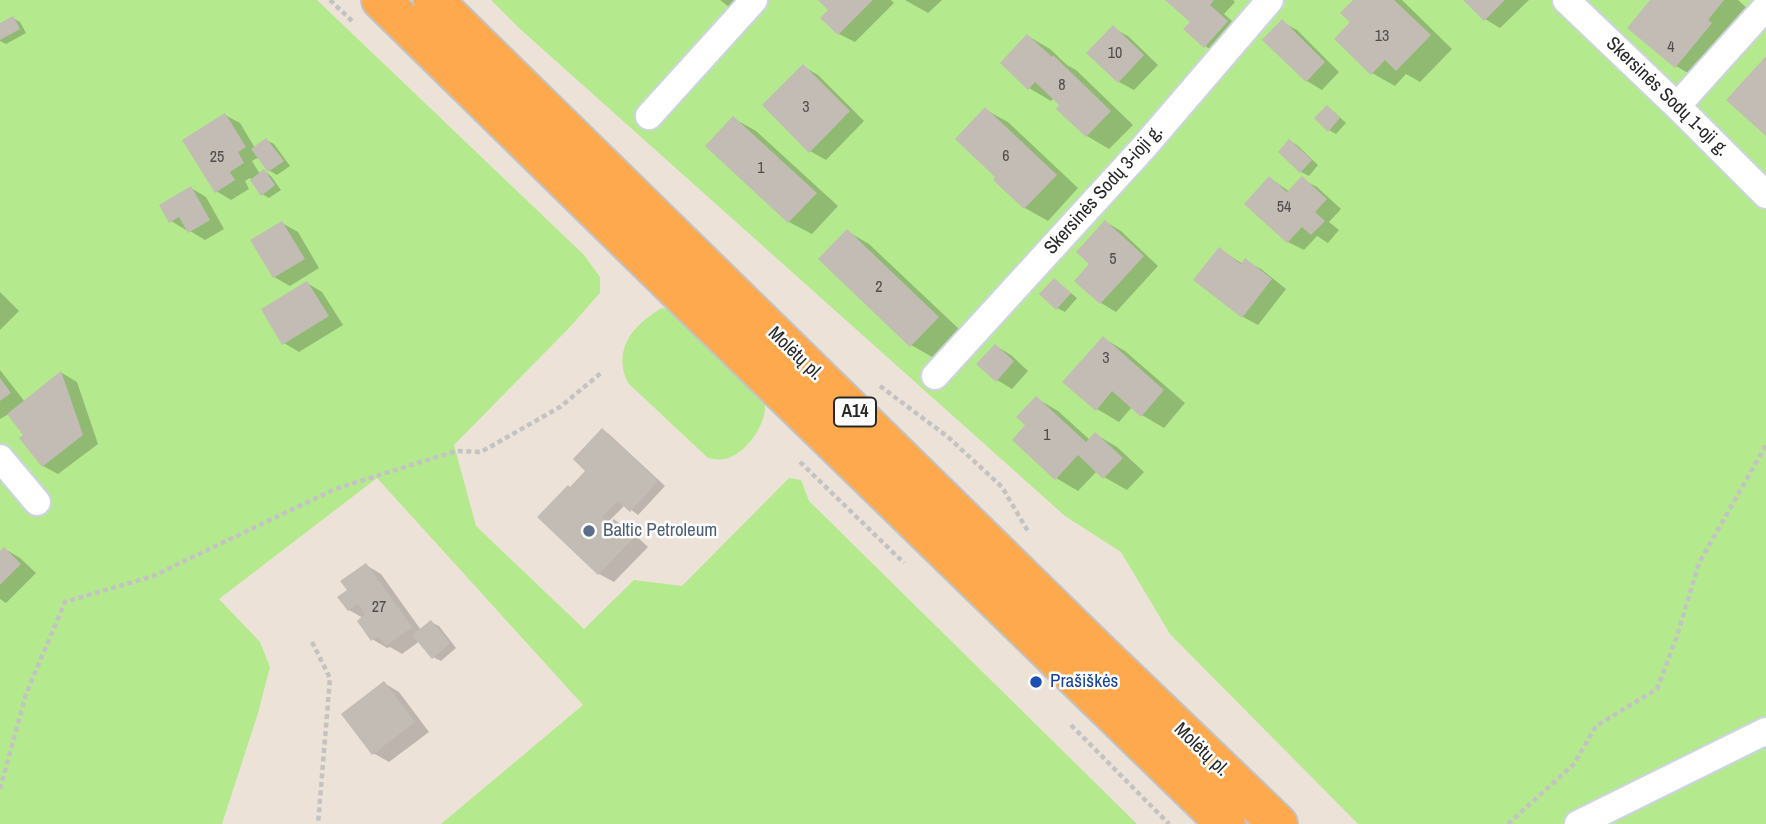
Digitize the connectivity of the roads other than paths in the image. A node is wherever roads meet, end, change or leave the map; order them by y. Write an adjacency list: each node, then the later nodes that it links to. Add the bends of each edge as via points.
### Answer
1 (382, 0): 14 (highway, Molėtų pl. / A14)
2 (433, 0): 15 (highway, Molėtų pl. / A14)
3 (754, 0): 8 (street)
4 (1270, 0): 10 (street, Skersinės Sodų 3-ioji g., via 1144,147)
5 (1566, 0): 7 (street, Skersinės Sodų 1-oji g.)
6 (1766, 7): 7 (street)
7 (1677, 106): 9 (street, Skersinės Sodų 1-oji g.)
8 (649, 116)
9 (1766, 195)
10 (935, 376)
11 (0, 458): 12 (street)
12 (37, 502)
13 (1766, 731): 16 (street)
14 (1226, 824)
15 (1278, 824)
16 (1578, 824)

